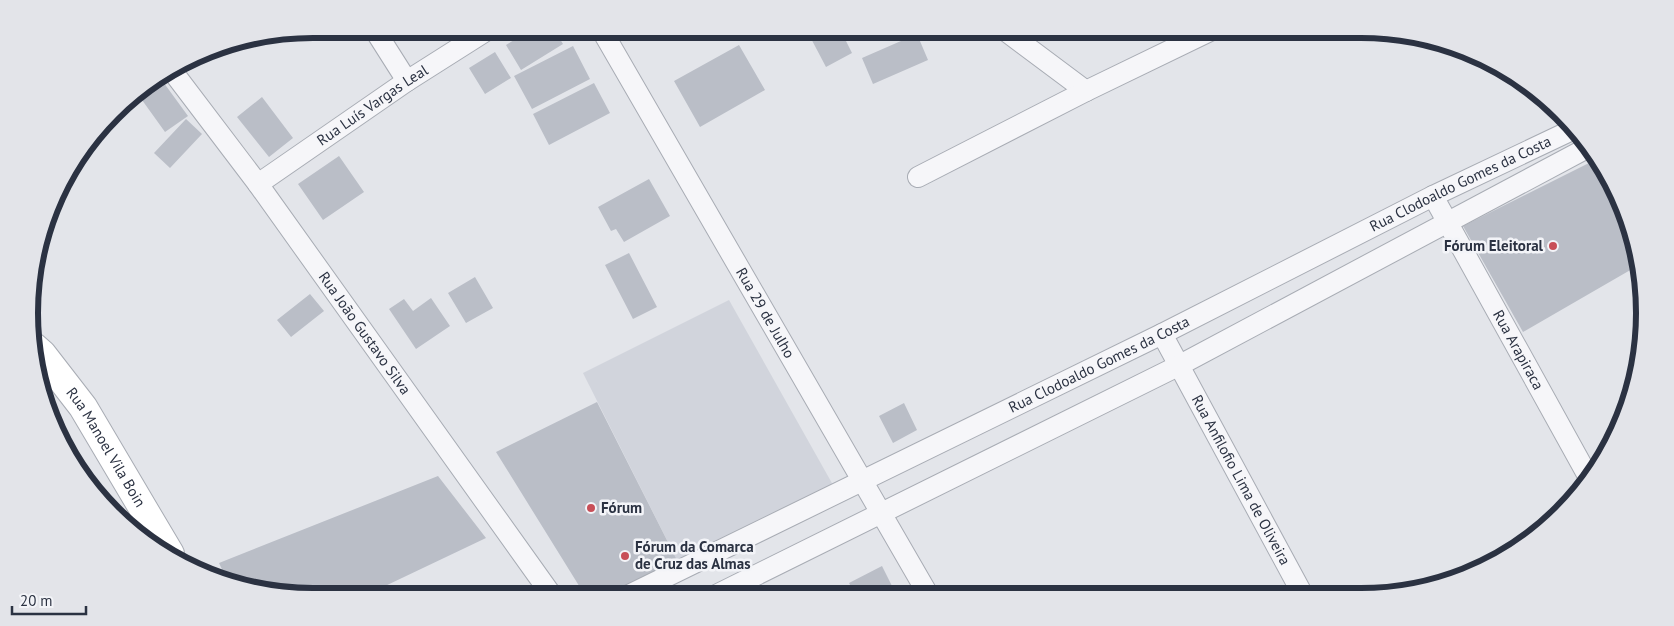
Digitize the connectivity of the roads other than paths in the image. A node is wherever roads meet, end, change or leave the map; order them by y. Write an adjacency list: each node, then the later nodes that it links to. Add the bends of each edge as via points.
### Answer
1 (380, 38): 7 (street)
2 (474, 38): 7 (street, Rua Luís Vargas Leal)
3 (606, 38): 19 (street, Rua 29 de Julho)
4 (1014, 38): 8 (street)
5 (1195, 38): 8 (street)
6 (175, 74): 12 (street, Rua João Gustavo Silva)
7 (407, 81): 12 (street, Rua Luís Vargas Leal)
8 (1086, 91): 11 (street)
9 (1569, 132): 13 (street, Rua Clodoaldo Gomes da Costa)
10 (1584, 150): 14 (street, Rua Clodoaldo Gomes da Costa)
11 (918, 177)
12 (258, 184): 22 (street, Rua João Gustavo Silva)
13 (1433, 196): 14 (street, Rua Arapiraca); 15 (street, Rua Clodoaldo Gomes da Costa)
14 (1448, 224): 17 (street, Rua Clodoaldo Gomes da Costa); 18 (street, Rua Arapiraca)
15 (1162, 334): 17 (street, Rua Anfilofio Lima de Oliveira); 19 (street, Rua Clodoaldo Gomes da Costa)
16 (41, 353): 21 (main road, Rua Manoel Vila Boin, via 82,407)
17 (1178, 366): 20 (street, Rua Clodoaldo Gomes da Costa); 26 (street, Rua Anfilofio Lima de Oliveira)
18 (1586, 472)
19 (862, 482): 20 (street, Rua 29 de Julho); 23 (street, Rua Clodoaldo Gomes da Costa)
20 (881, 512): 24 (street, Rua Clodoaldo Gomes da Costa); 25 (street, Rua 29 de Julho)
21 (165, 545)
22 (547, 588)
23 (642, 588)
24 (730, 588)
25 (924, 588)
26 (1299, 588)

